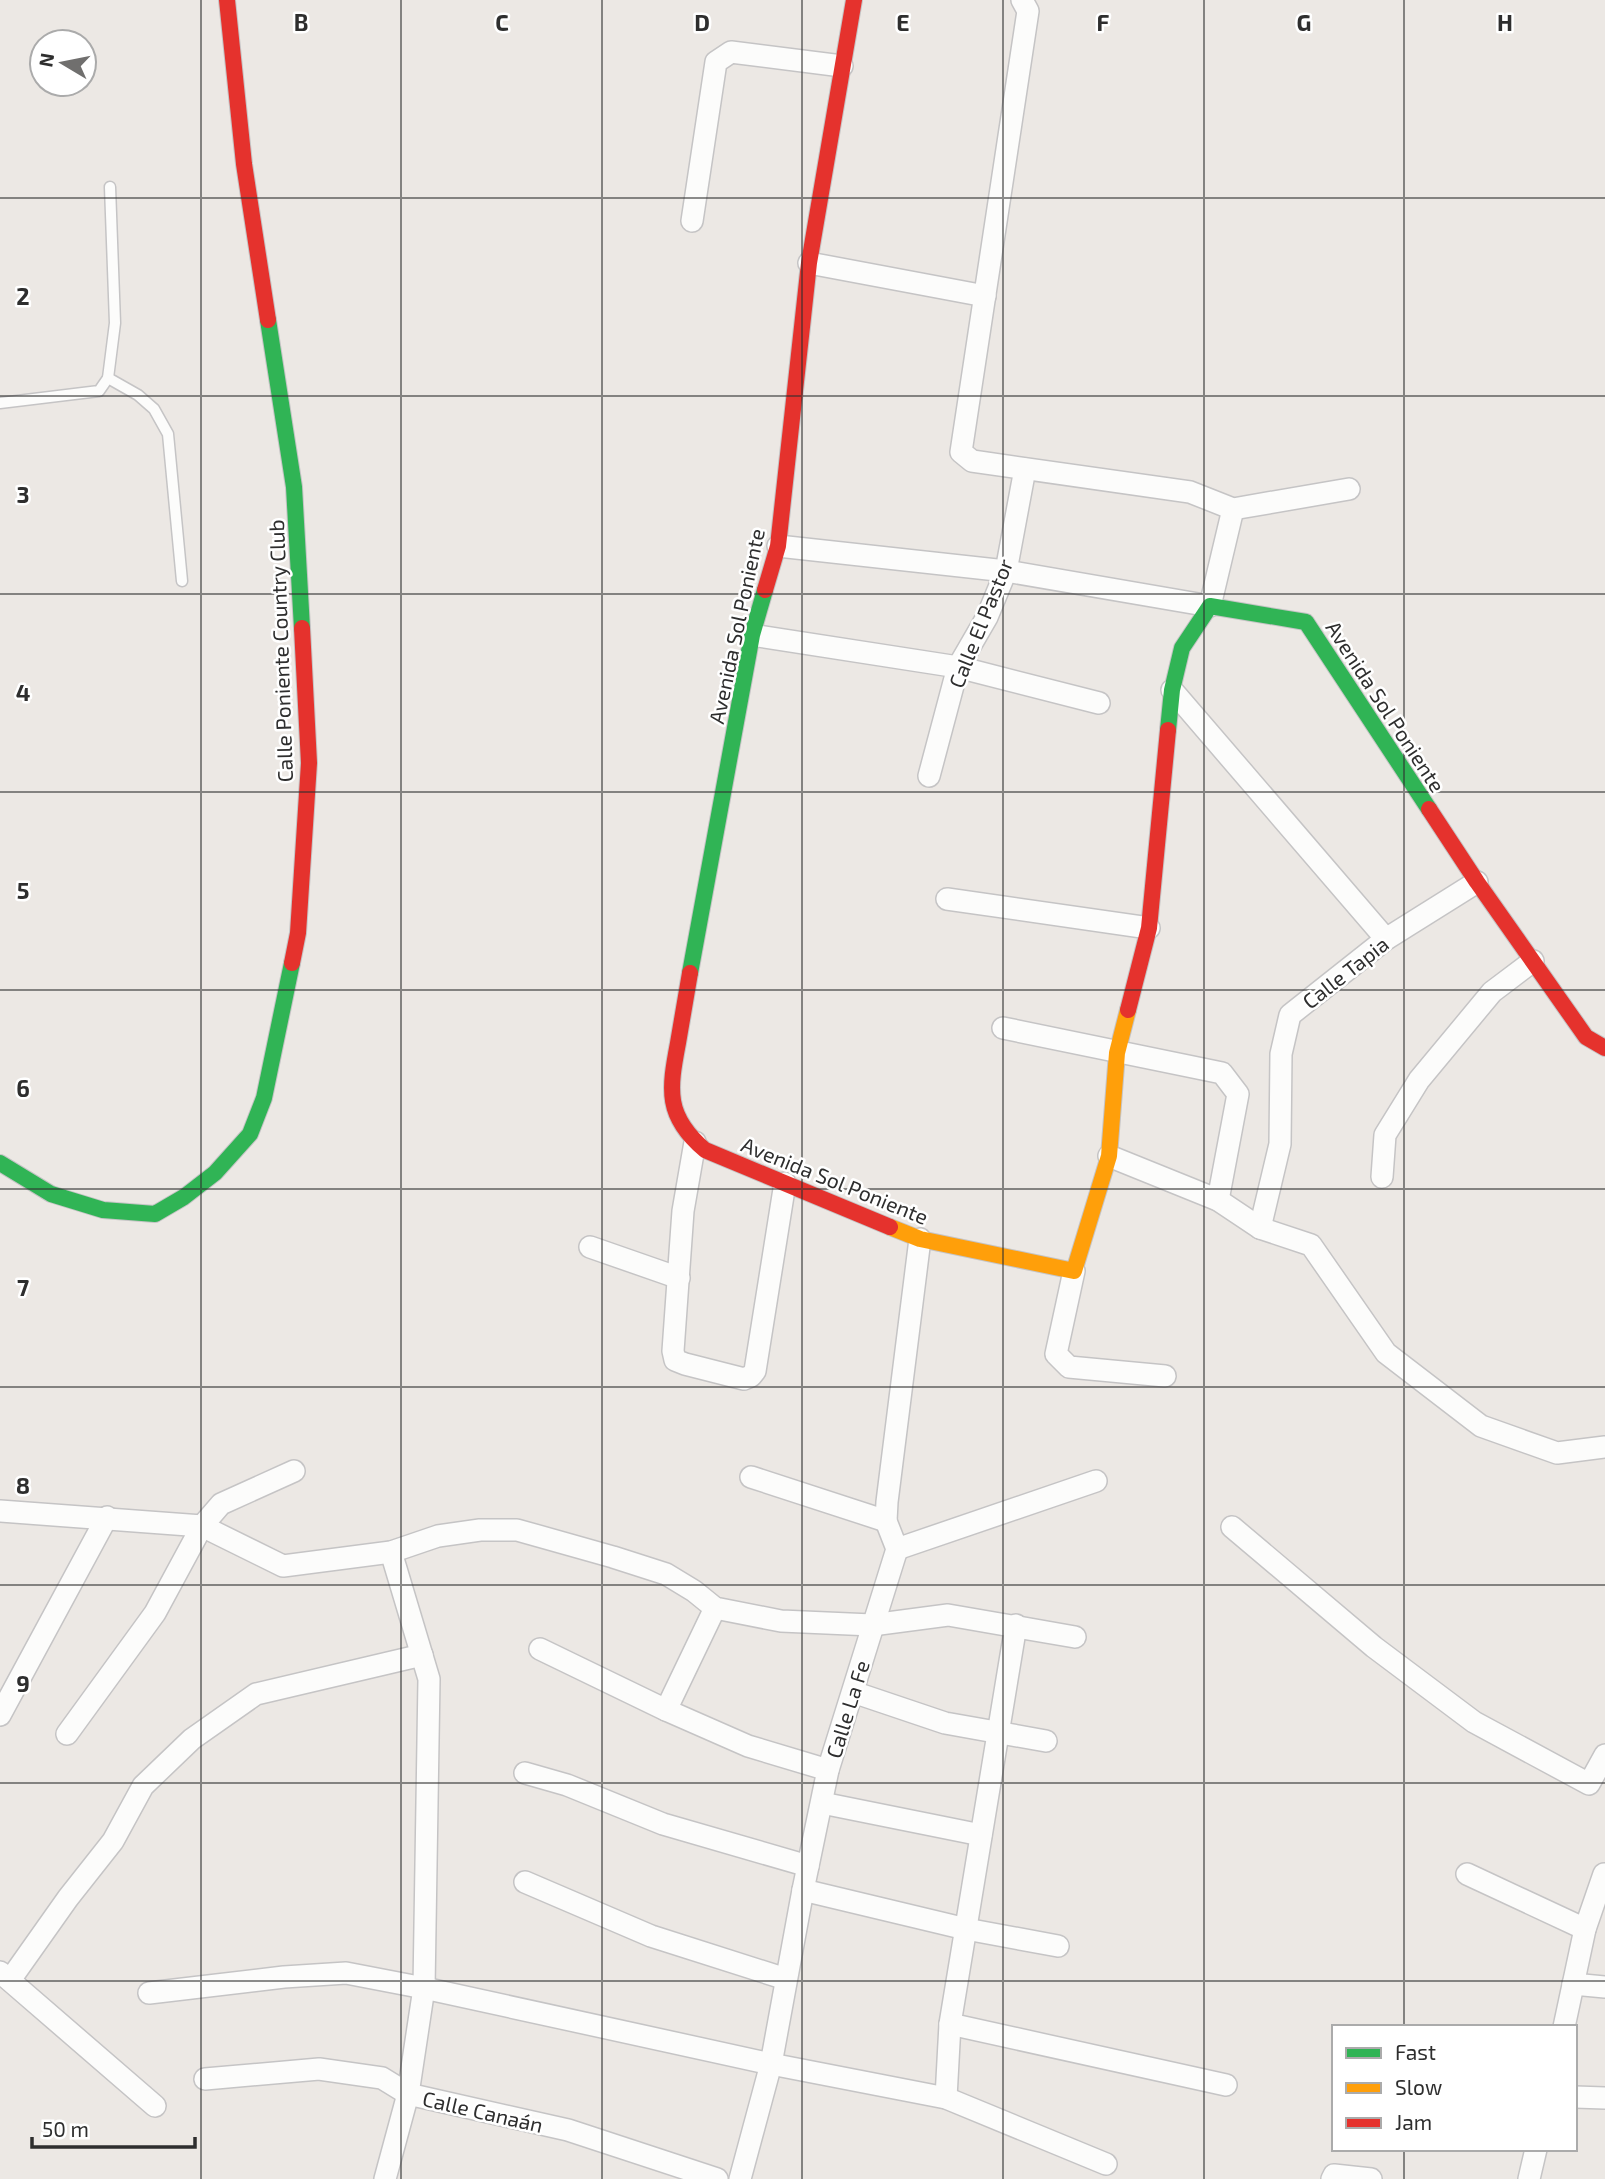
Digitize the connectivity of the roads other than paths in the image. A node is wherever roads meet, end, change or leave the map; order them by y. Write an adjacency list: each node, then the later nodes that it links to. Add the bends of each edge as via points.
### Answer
1 (227, 0): 33 (street, Calle Poniente Country Club, via 244,164 294,487 309,763 295,946 264,1098 250,1134 184,1197 155,1214 103,1210 51,1194)
2 (854, 0): 4 (street, Avenida Sol Poniente)
3 (1022, 0): 8 (street, via 1028,11)
4 (842, 66): 6 (street, via 731,52 716,62); 7 (street, Avenida Sol Poniente)
5 (110, 187): 9 (lane, via 115,323)
6 (692, 221)
7 (809, 263): 8 (street); 14 (street, Avenida Sol Poniente)
8 (985, 296): 11 (street, via 961,452 972,461)
9 (108, 378): 10 (lane, via 99,391); 16 (lane, via 154,409 168,433)
10 (0, 403)
11 (1025, 468): 13 (street, via 1190,492); 15 (street, Calle El Pastor)
12 (1349, 489): 13 (street)
13 (1233, 509): 17 (street)
14 (778, 546): 15 (street); 18 (street, Avenida Sol Poniente)
15 (1006, 571): 17 (street); 19 (street, Calle El Pastor, via 987,617)
16 (182, 581)
17 (1210, 606): 20 (street, via 1182,648); 23 (street, Avenida Sol Poniente, via 1306,622)
18 (752, 635): 19 (street); 31 (street, Avenida Sol Poniente, via 670,1084 675,1113)
19 (958, 667): 21 (street); 22 (street, Calle El Pastor)
20 (1172, 690): 25 (street); 26 (street)
21 (1099, 703)
22 (929, 776)
23 (1477, 881): 26 (street, Calle Tapia); 27 (street, Avenida Sol Poniente)
24 (947, 899): 25 (street)
25 (1149, 928): 30 (street)
26 (1386, 939): 37 (street, Calle Tapia, via 1290,1015 1281,1054 1280,1144)
27 (1533, 961): 29 (street, Avenida Sol Poniente, via 1587,1037); 34 (street, via 1492,992 1419,1080 1385,1135)
28 (1003, 1028): 30 (street)
29 (1605, 1048)
30 (1117, 1053): 32 (street); 36 (street, via 1222,1073 1238,1094)
31 (695, 1142): 35 (street, Avenida Sol Poniente); 41 (street, via 683,1211)
32 (1109, 1156): 36 (street); 40 (street)
33 (0, 1163)
34 (1382, 1177)
35 (785, 1183): 38 (street, Avenida Sol Poniente); 41 (street, via 751,1377 676,1360)
36 (1218, 1200): 37 (street)
37 (1260, 1227): 43 (street, via 1311,1245 1386,1353 1481,1426 1557,1453)
38 (920, 1239): 40 (street, Avenida Sol Poniente); 49 (street)
39 (590, 1247): 41 (street)
40 (1074, 1271): 42 (street, via 1056,1354 1069,1367)
41 (679, 1278)
42 (1166, 1376)
43 (1605, 1447)
44 (294, 1471): 50 (street, via 221,1504)
45 (751, 1477): 49 (street)
46 (1096, 1481): 52 (street)
47 (0, 1511): 48 (street)
48 (107, 1517): 50 (street); 62 (street)
49 (886, 1521): 52 (street)
50 (202, 1526): 53 (street, via 283,1566); 64 (street, via 155,1613)
51 (1232, 1527): 69 (street, via 1374,1647 1474,1722)
52 (897, 1549): 55 (street, Calle La Fe)
53 (391, 1552): 54 (street, via 438,1536 517,1530 666,1574); 59 (street)
54 (715, 1608): 55 (street, via 781,1621); 61 (street)
55 (872, 1625): 56 (street, via 948,1615); 60 (street, Calle La Fe)
56 (1016, 1625): 57 (street); 63 (street)
57 (1075, 1637)
58 (540, 1649): 61 (street)
59 (422, 1655): 80 (street, via 256,1694 192,1739 143,1786 113,1840); 84 (street, via 429,1679)
60 (853, 1692): 63 (street, via 945,1723); 67 (street, Calle La Fe)
61 (666, 1710): 67 (street, via 748,1746)
62 (0, 1715)
63 (998, 1732): 65 (street); 71 (street)
64 (67, 1734)
65 (1046, 1741)
66 (1605, 1755): 69 (street)
67 (828, 1770): 70 (street, Calle La Fe)
68 (525, 1773): 72 (street, via 663,1824)
69 (1597, 1786)
70 (822, 1803): 71 (street); 72 (street, Calle La Fe)
71 (981, 1835): 77 (street)
72 (808, 1866): 76 (street, Calle La Fe)
73 (1467, 1874): 78 (street)
74 (525, 1882): 81 (street, via 651,1936)
75 (1602, 1888): 78 (street)
76 (803, 1889): 77 (street); 81 (street, Calle La Fe)
77 (966, 1929): 79 (street); 86 (street)
78 (1585, 1929): 82 (street)
79 (1058, 1946)
80 (5, 1976): 95 (street)
81 (786, 1979): 88 (street, Calle La Fe)
82 (1573, 1984): 83 (street); 87 (street)
83 (1605, 1987)
84 (424, 1988): 85 (street, via 346,1973); 88 (street); 91 (street)
85 (149, 1993)
86 (950, 2024): 90 (street); 93 (street)
87 (1563, 2025)
88 (771, 2064): 93 (street); 100 (street, Calle La Fe)
89 (205, 2079): 91 (street, Calle Canaán, via 319,2069 382,2078)
90 (1226, 2085)
91 (408, 2094): 98 (street); 99 (street, Calle Canaán, via 568,2130)
92 (1577, 2097): 94 (street)
93 (946, 2098): 97 (street)
94 (1605, 2098)
95 (155, 2106)
96 (1536, 2151): 103 (street)
97 (1106, 2164)
98 (385, 2179)
99 (717, 2179)
100 (740, 2179)
101 (1332, 2179): 102 (street, via 1334,2175)
102 (1371, 2179)
103 (1529, 2179)

